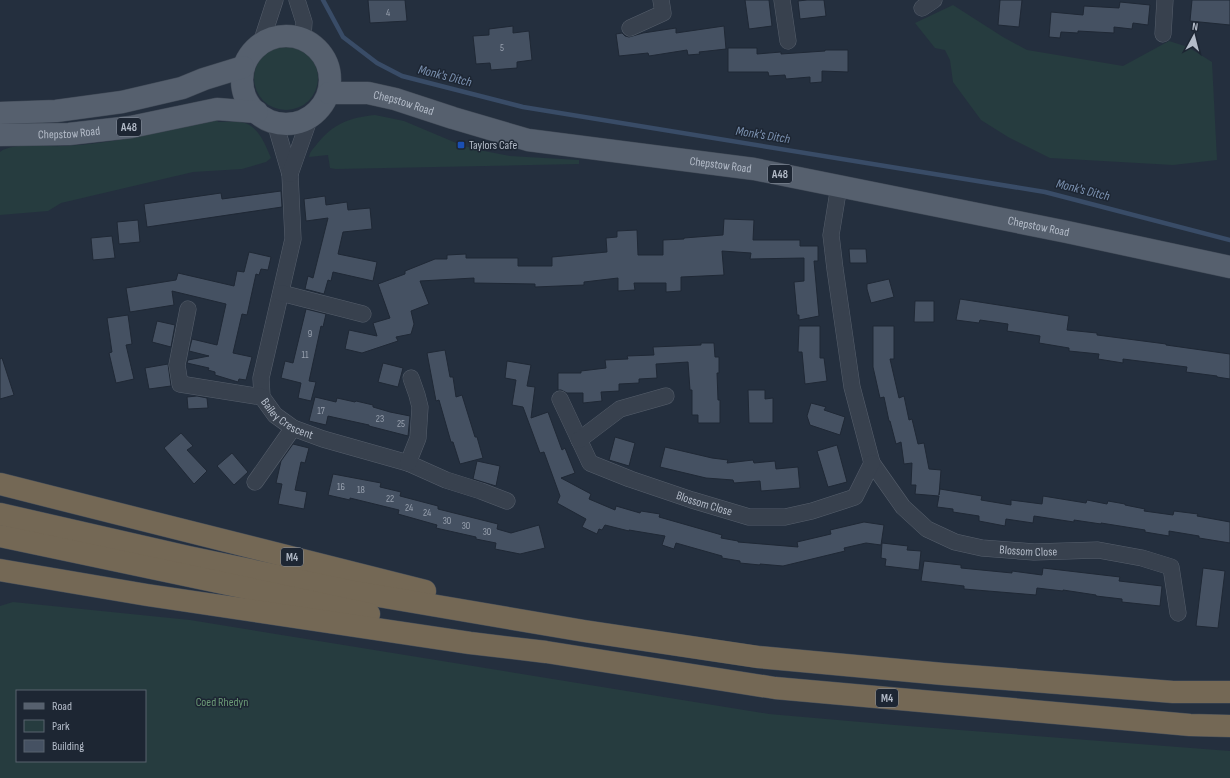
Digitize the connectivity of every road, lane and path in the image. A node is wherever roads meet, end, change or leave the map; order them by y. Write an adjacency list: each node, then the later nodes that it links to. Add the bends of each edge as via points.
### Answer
1 (275, 0): 10 (street)
2 (298, 0): 8 (street, via 304,22)
3 (782, 0): 9 (street)
4 (1165, 0): 7 (street)
5 (662, 7): 6 (street)
6 (630, 28)
7 (1163, 34)
8 (303, 38): 10 (main road, via 290,35 275,36); 12 (main road, via 315,45 324,55 331,80)
9 (788, 41)
10 (261, 43): 11 (main road, via 250,53)
11 (244, 67): 13 (main road, via 243,91 248,103); 14 (main road, Chepstow Road / A48, via 204,78 182,88 122,102 56,111)
12 (329, 93): 15 (main road, via 318,111); 19 (main road, Chepstow Road / A48, via 368,94 395,99 528,140 754,169)
13 (257, 112): 16 (main road); 17 (main road, Chepstow Road / A48, via 217,109 131,127)
14 (0, 113)
15 (310, 117): 16 (main road, via 288,124); 18 (street, Bailey Crescent)
16 (276, 123): 18 (street, Bailey Crescent)
17 (5, 138)
18 (290, 174): 21 (street, Bailey Crescent, via 293,239)
19 (839, 186): 20 (main road, Chepstow Road / A48); 31 (street, Blossom Close, via 831,235 835,269 852,387)
20 (1230, 267)
21 (280, 293): 23 (street); 26 (street, Bailey Crescent, via 261,378)
22 (188, 309): 26 (street, via 177,365 180,384)
23 (363, 314)
24 (411, 378): 30 (street, via 420,407 418,438)
25 (666, 396): 29 (street, via 620,409)
26 (262, 397): 28 (street, Bailey Crescent, via 274,415)
27 (560, 399): 29 (street, Blossom Close)
28 (293, 428): 30 (street, Bailey Crescent); 32 (street)
29 (579, 440): 31 (street, Blossom Close, via 590,463 630,479 749,517 785,517 855,497)
30 (408, 463): 34 (street, Bailey Crescent, via 446,480)
31 (872, 463): 38 (street, Blossom Close, via 903,507 927,529 955,542 982,548 1034,552 1098,550 1142,558 1171,567)
32 (255, 482)
33 (0, 484): 39 (highway, M4)
34 (507, 501)
35 (0, 514): 39 (highway, M4, via 349,591)
36 (0, 536): 40 (highway, M4)
37 (0, 570): 40 (highway, M4, via 170,598)
38 (1178, 613)
39 (584, 631): 41 (highway, M4, via 758,657 1173,692)
40 (546, 652): 42 (highway, M4, via 775,688 1190,726)
41 (1230, 692)
42 (1230, 726)

